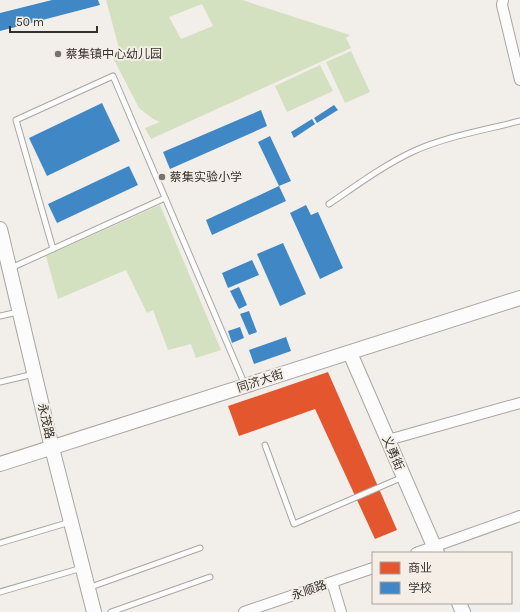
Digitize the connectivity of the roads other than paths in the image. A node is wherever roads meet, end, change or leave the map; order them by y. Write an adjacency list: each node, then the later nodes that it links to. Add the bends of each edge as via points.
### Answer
1 (503, 0): 2 (street, via 502,5)
2 (520, 80)
3 (520, 121): 5 (lane, via 455,137 416,150 385,166)
4 (165, 198): 7 (lane); 7 (lane, via 113,76 64,98 16,120); 15 (lane)
5 (329, 204)
6 (0, 229): 8 (street, 永茂路)
7 (53, 249): 8 (lane)
8 (10, 269): 10 (street, 永茂路)
9 (520, 298): 12 (street, 同济大街)
10 (20, 312): 11 (lane); 13 (street, 永茂路)
11 (0, 316)
12 (350, 353): 15 (street, 同济大街); 17 (street, 义勇街)
13 (34, 374): 14 (lane); 19 (street, 永茂路)
14 (0, 382)
15 (245, 386): 19 (street, 同济大街)
16 (520, 403): 17 (street)
17 (388, 440): 21 (street, 义勇街)
18 (265, 445): 21 (lane, via 294,524)
19 (52, 448): 20 (street, 同济大街); 23 (street, 永茂路)
20 (0, 464)
21 (404, 477): 26 (street, 义勇街)
22 (520, 516): 26 (street)
23 (71, 521): 24 (lane); 28 (street, 永茂路)
24 (0, 543)
25 (200, 548): 32 (lane)
26 (435, 550): 27 (street)
27 (422, 552)
28 (83, 568): 32 (street, 永茂路); 33 (lane)
29 (372, 568): 31 (street, 永顺路)
30 (210, 577): 35 (lane)
31 (332, 582): 36 (street, 永顺路); 37 (street)
32 (88, 588): 34 (street, 永茂路)
33 (0, 592)
34 (94, 612)
35 (111, 612)
36 (244, 612)
37 (342, 612)

